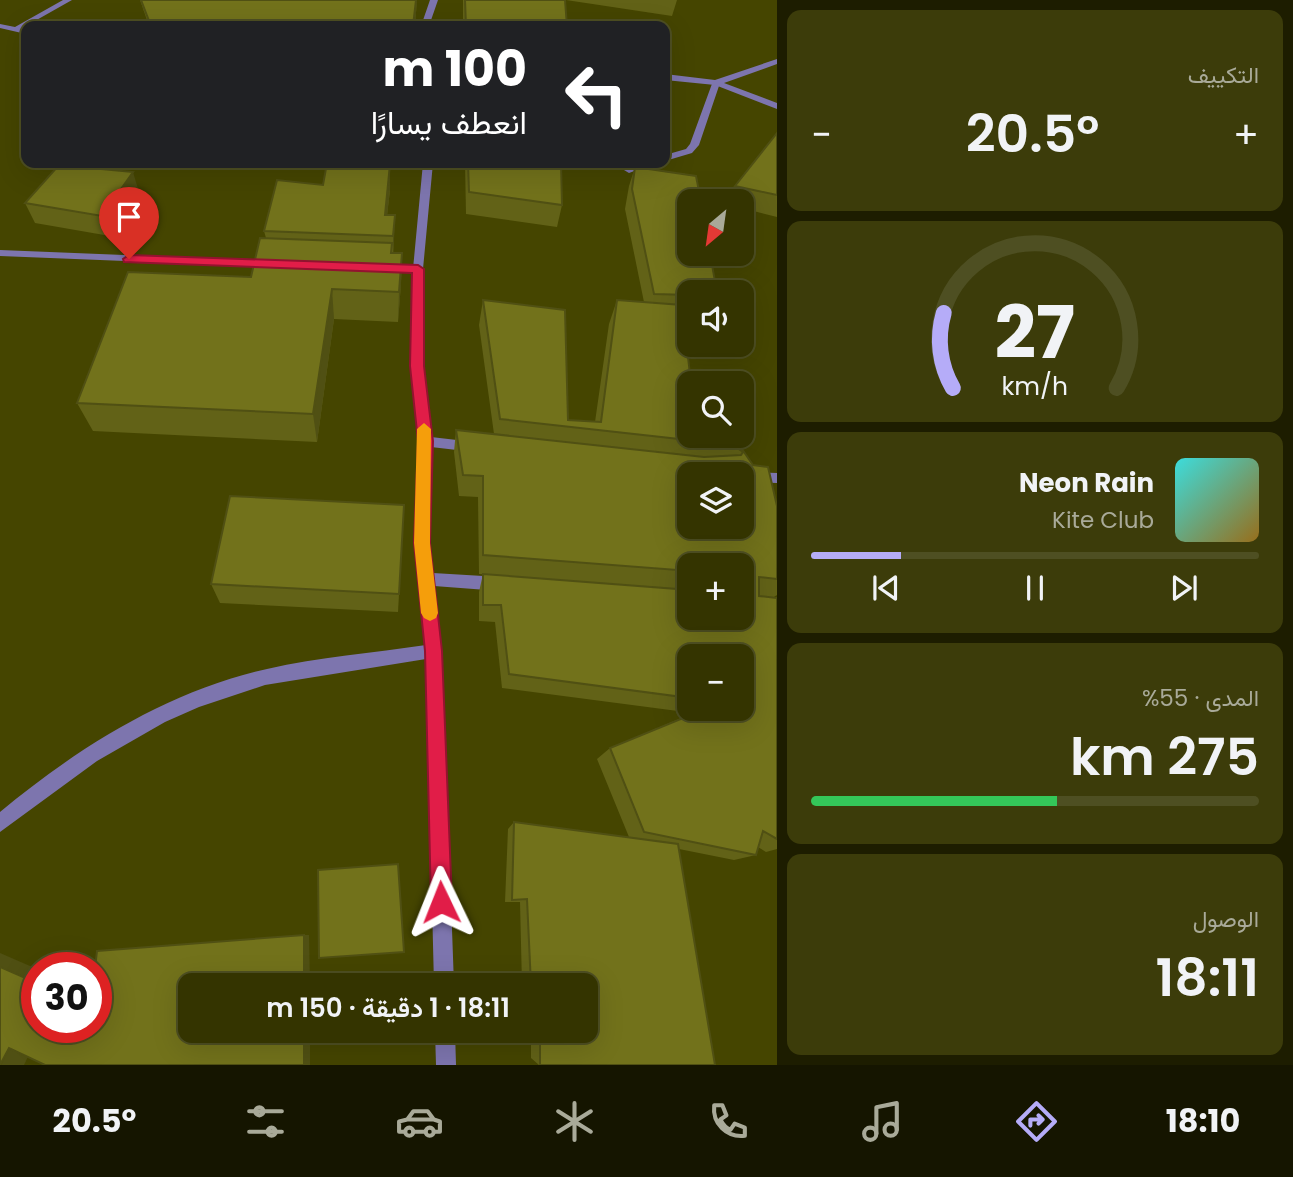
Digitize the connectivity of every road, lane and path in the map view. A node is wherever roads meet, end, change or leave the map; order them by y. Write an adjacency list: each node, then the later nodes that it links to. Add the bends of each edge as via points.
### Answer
1 (68, 0): 3 (street)
2 (434, 0): 4 (street)
3 (32, 21)
4 (427, 21)
5 (0, 26): 7 (street)
6 (21, 27): 7 (street)
7 (16, 30): 8 (street)
8 (21, 32)
9 (777, 61): 11 (street)
10 (670, 78): 11 (street)
11 (716, 83): 12 (street); 13 (street, via 694,145)
12 (777, 106)
13 (670, 157)
14 (427, 168): 19 (street, via 411,269)
15 (635, 168): 16 (street)
16 (629, 170)
17 (0, 253): 18 (street)
18 (282, 265)
19 (425, 441): 20 (street); 23 (street, via 422,543)
20 (492, 449)
21 (754, 477): 22 (street)
22 (777, 478)
23 (426, 579): 24 (street); 25 (street)
24 (509, 585)
25 (434, 651): 26 (street, via 263,677 164,711 34,793); 27 (street)
26 (0, 823)
27 (444, 973)
28 (445, 1043): 29 (street)
29 (446, 1065)

